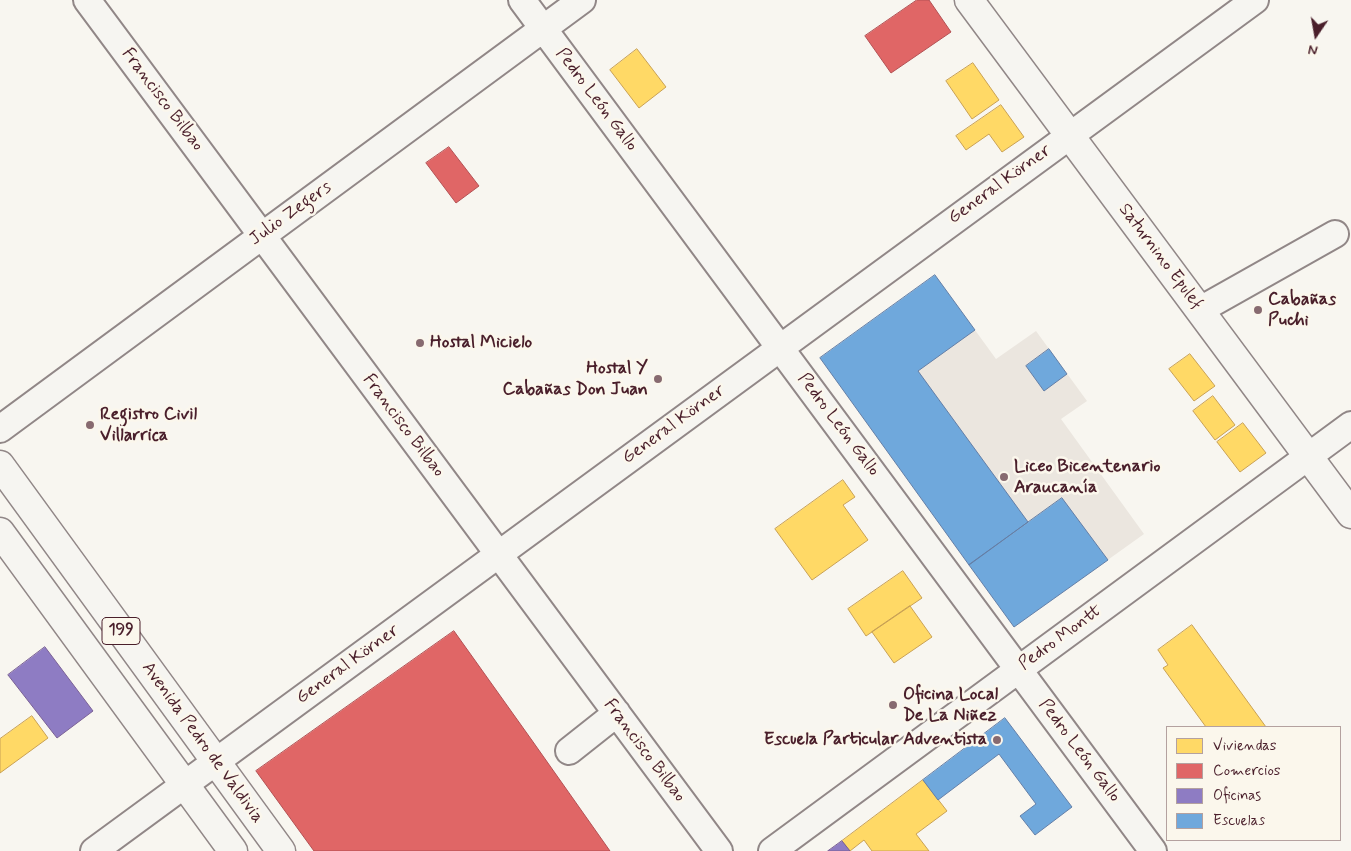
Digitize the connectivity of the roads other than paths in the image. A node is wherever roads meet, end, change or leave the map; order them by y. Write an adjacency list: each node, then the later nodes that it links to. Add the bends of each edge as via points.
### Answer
1 (87, 0): 9 (street, Francisco Bilbao)
2 (522, 0): 6 (street, Pedro León Gallo)
3 (582, 0): 6 (street, Julio Zegers)
4 (970, 0): 7 (main road, Saturnino Epulef)
5 (1255, 0): 7 (street, General Körner)
6 (543, 29): 9 (street, Julio Zegers); 11 (street, Pedro León Gallo)
7 (1069, 134): 10 (main road, Saturnino Epulef); 11 (street, General Körner)
8 (1335, 234): 10 (street)
9 (262, 236): 13 (street, Julio Zegers); 18 (street, Francisco Bilbao)
10 (1200, 310): 14 (main road, Saturnino Epulef)
11 (780, 347): 18 (street, General Körner); 19 (street, Pedro León Gallo)
12 (1351, 425): 14 (street, Pedro Montt)
13 (0, 429)
14 (1308, 457): 16 (main road, Saturnino Epulef); 19 (street, Pedro Montt)
15 (0, 465): 22 (main road, Avenida Pedro de Valdivia / 199)
16 (1351, 514)
17 (0, 532): 23 (main road, 199)
18 (498, 554): 20 (street, Francisco Bilbao); 22 (street, General Körner)
19 (1018, 669): 28 (street, Pedro Montt); 29 (street, Pedro León Gallo)
20 (616, 713): 21 (street); 27 (street, Francisco Bilbao)
21 (569, 751)
22 (216, 762): 23 (street, General Körner); 26 (main road, Avenida Pedro de Valdivia / 199)
23 (185, 785): 24 (street, General Körner); 25 (main road, 199)
24 (94, 851)
25 (233, 851)
26 (281, 851)
27 (719, 851)
28 (772, 851)
29 (1153, 851)

